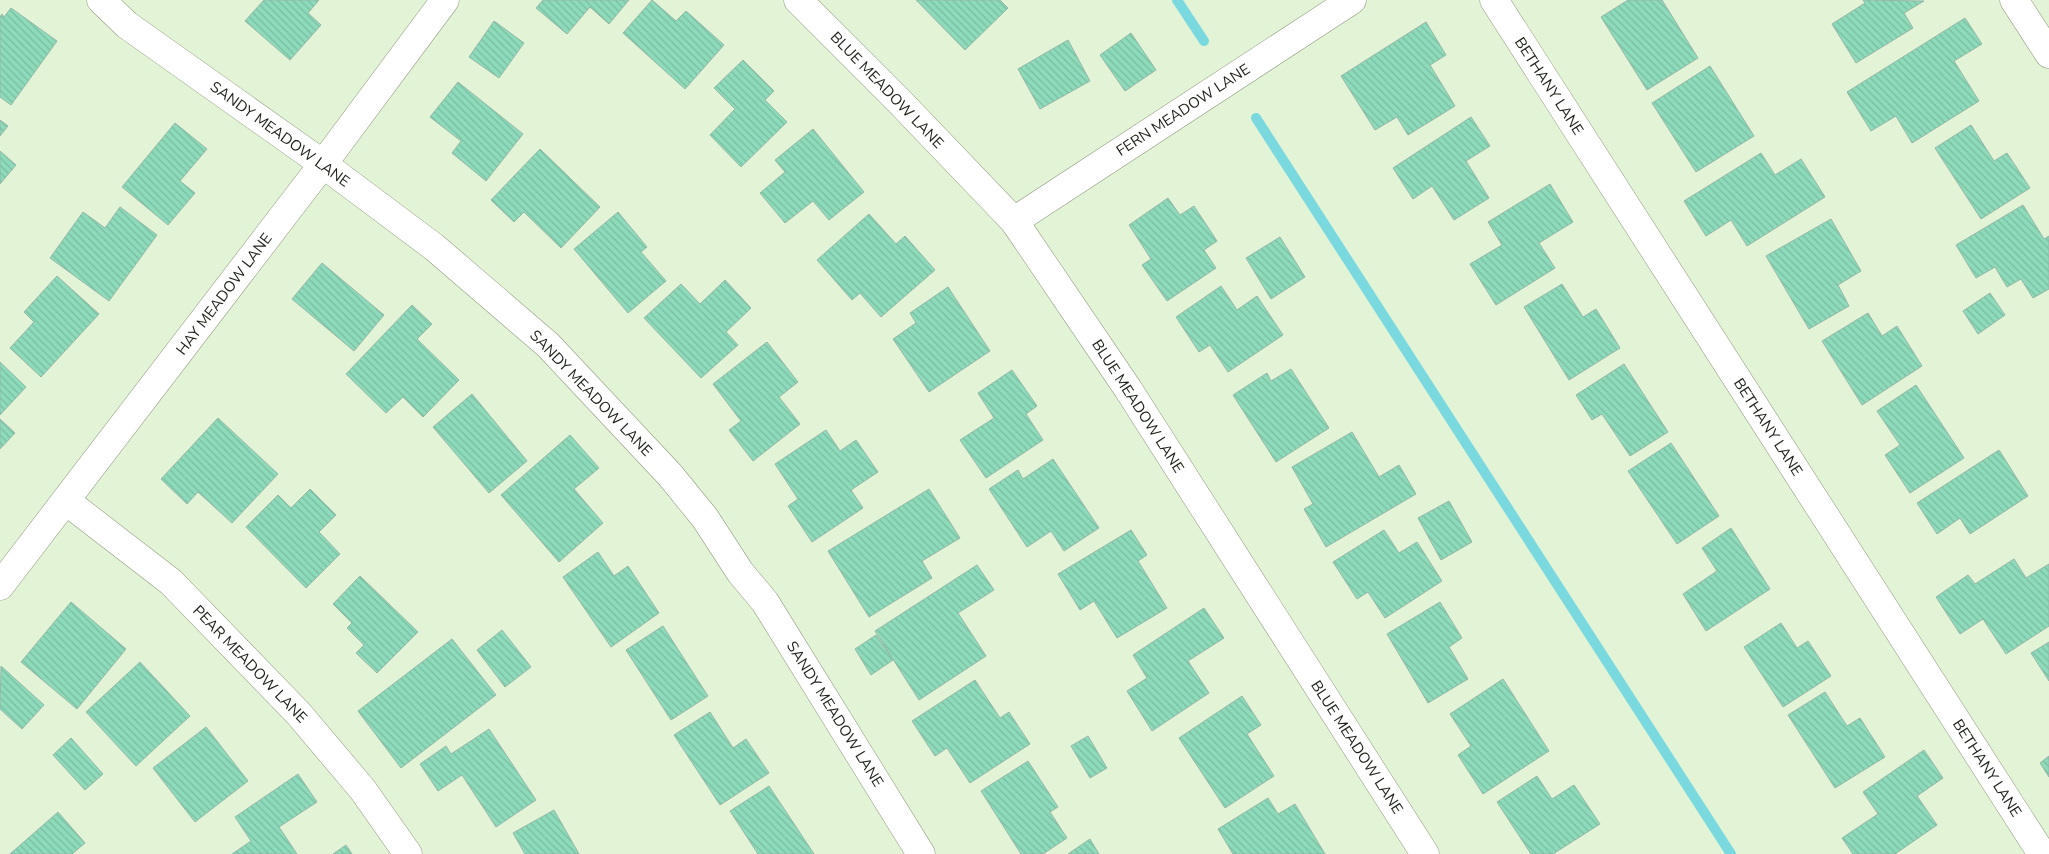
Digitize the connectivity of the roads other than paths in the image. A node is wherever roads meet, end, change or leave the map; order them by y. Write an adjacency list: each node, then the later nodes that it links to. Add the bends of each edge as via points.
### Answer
1 (101, 0): 8 (street, SANDY MEADOW LANE, via 127,26)
2 (445, 0): 8 (street, HAY MEADOW LANE)
3 (798, 0): 9 (street, BLUE MEADOW LANE)
4 (1352, 0): 9 (street, FERN MEADOW LANE)
5 (1494, 0): 15 (street, BETHANY LANE)
6 (2014, 0): 7 (street)
7 (2049, 54)
8 (323, 164): 10 (street, HAY MEADOW LANE); 13 (street, SANDY MEADOW LANE, via 434,247 548,345 670,475 765,602)
9 (1014, 221): 14 (street, BLUE MEADOW LANE, via 1128,389)
10 (66, 501): 11 (street, HAY MEADOW LANE); 12 (street, PEAR MEADOW LANE, via 171,582 285,699 363,790)
11 (0, 586)
12 (408, 854)
13 (921, 854)
14 (1425, 854)
15 (2042, 854)

